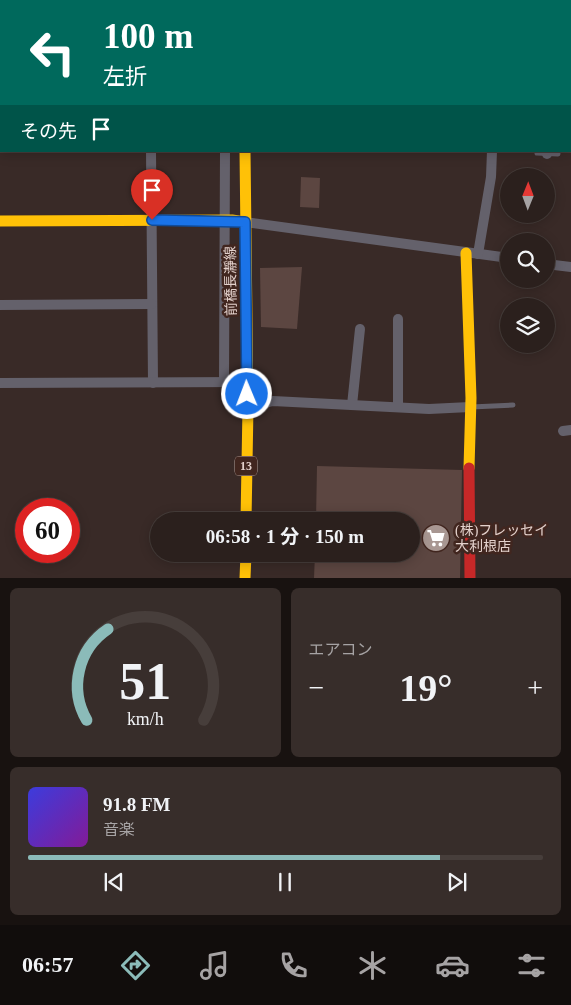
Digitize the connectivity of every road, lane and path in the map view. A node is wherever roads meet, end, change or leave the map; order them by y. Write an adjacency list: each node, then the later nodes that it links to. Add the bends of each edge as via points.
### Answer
1 (151, 152): 5 (street)
2 (225, 152): 6 (street)
3 (246, 152): 8 (street, 前橋長瀞線 / 13)
4 (492, 152): 9 (street, via 491,177)
5 (152, 220): 6 (street); 7 (street); 13 (street)
6 (225, 220): 8 (street); 17 (street)
7 (0, 221)
8 (245, 222): 9 (street); 18 (street, 前橋長瀞線 / 13)
9 (472, 253): 10 (street); 24 (street)
10 (500, 257)
11 (555, 265): 12 (street)
12 (571, 267)
13 (152, 304): 14 (street); 20 (street)
14 (0, 305)
15 (398, 319): 23 (street)
16 (360, 329): 22 (street)
17 (224, 382): 18 (street); 20 (street)
18 (247, 382): 25 (street, 前橋長瀞線 / 13)
19 (0, 383): 20 (street)
20 (153, 383)
21 (513, 405): 24 (lane)
22 (352, 406): 23 (street); 25 (street, via 273,401)
23 (398, 407): 24 (street)
24 (470, 407): 29 (street)
25 (247, 408): 26 (street, 13)
26 (246, 512)
27 (246, 562): 28 (street)
28 (246, 578)
29 (470, 578)

